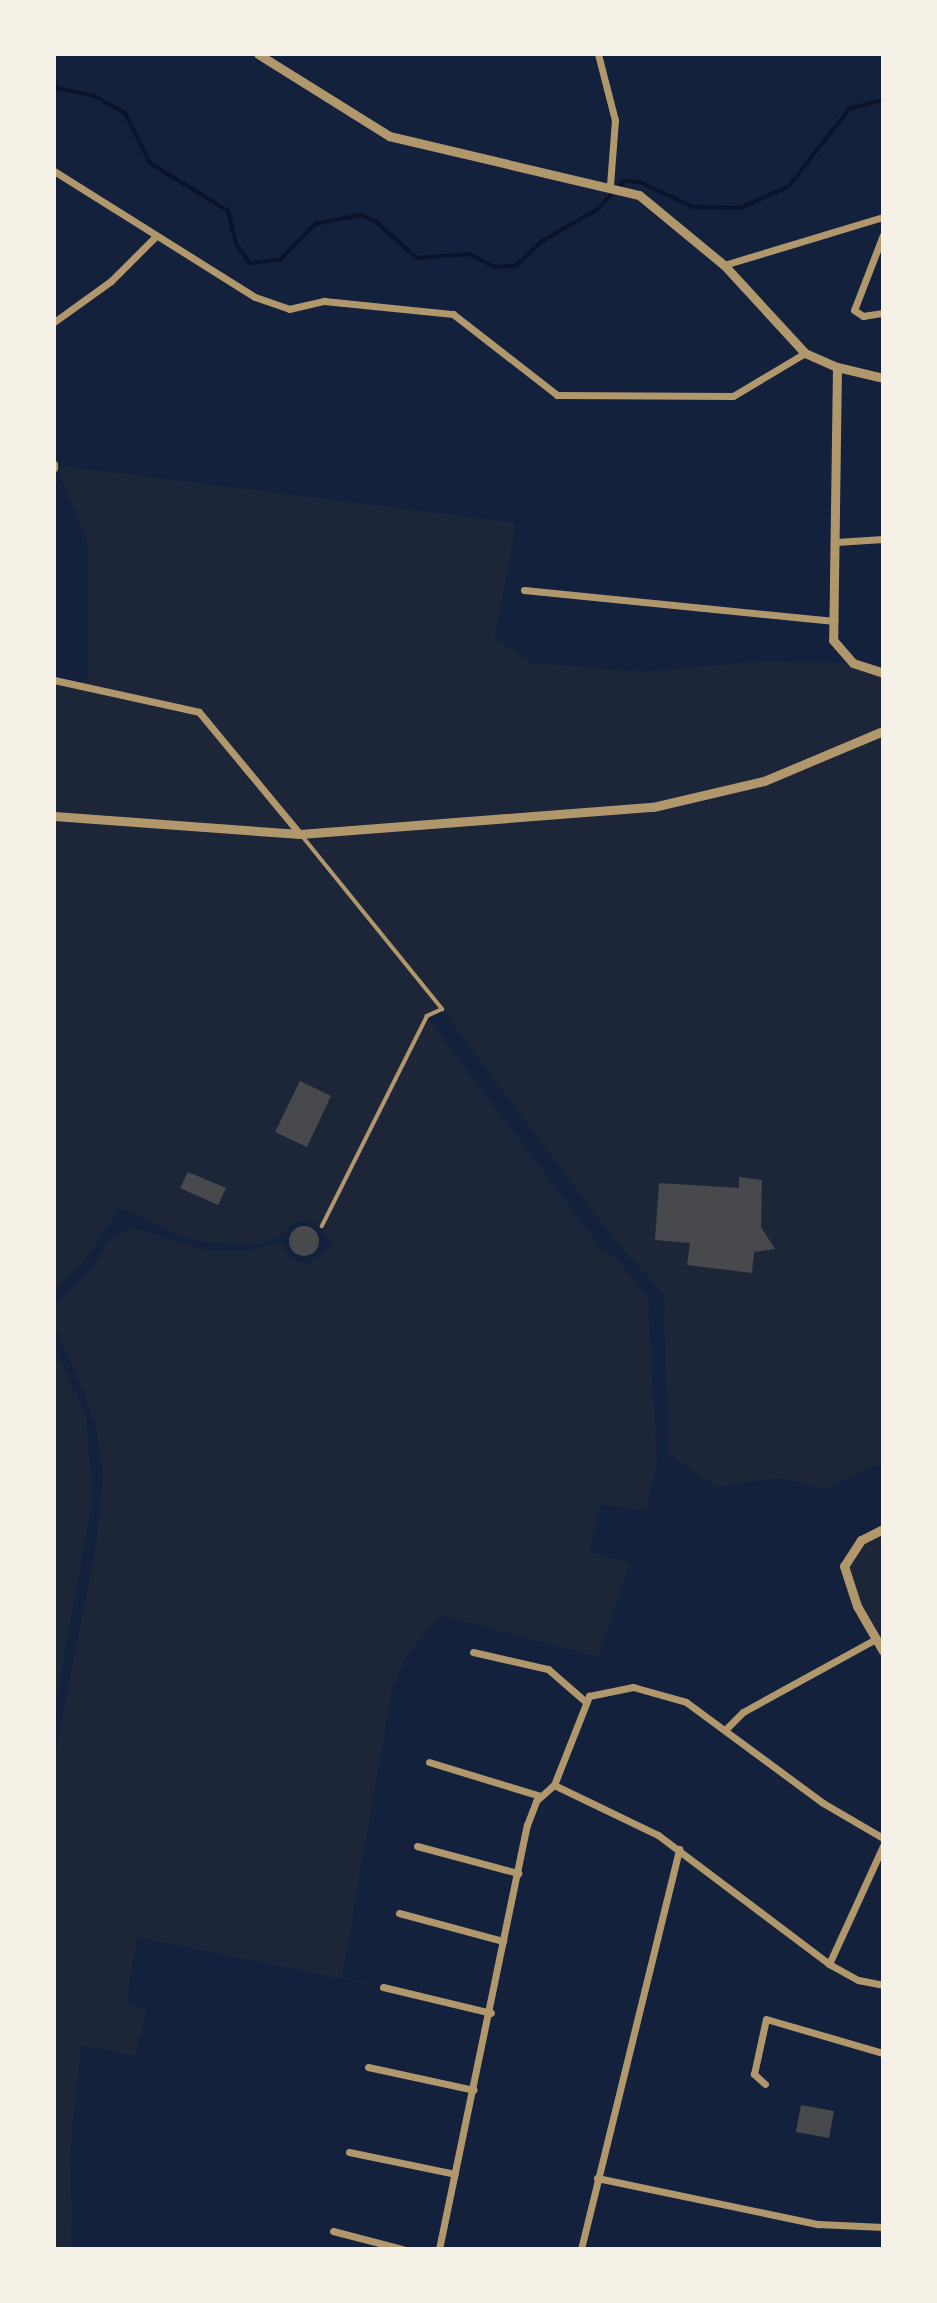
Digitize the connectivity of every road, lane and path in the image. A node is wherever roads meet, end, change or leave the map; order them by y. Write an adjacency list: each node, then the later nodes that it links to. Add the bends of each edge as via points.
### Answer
1 (258, 54): 4 (street, via 389,136)
2 (598, 54): 4 (street, via 615,120)
3 (54, 171): 7 (street)
4 (605, 184): 8 (street, via 639,195)
5 (882, 217): 6 (street); 8 (street)
6 (883, 233): 9 (street, via 854,310 863,316)
7 (156, 236): 10 (street, via 111,281); 11 (street, via 255,297 289,309 324,301 453,314 566,397 733,396)
8 (724, 265): 11 (street)
9 (883, 313)
10 (54, 322)
11 (805, 353): 12 (street)
12 (837, 367): 13 (street); 15 (street)
13 (883, 378)
14 (883, 539): 15 (street)
15 (836, 542): 17 (street)
16 (524, 590): 17 (street)
17 (834, 621): 18 (street, via 833,640 840,653)
18 (883, 673)
19 (54, 680): 22 (street, via 199,712)
20 (883, 731): 22 (street, via 764,781 653,807)
21 (54, 816): 22 (street)
22 (300, 834): 23 (lane, via 442,1009 427,1016)
23 (322, 1226)
24 (883, 1529): 25 (street, via 861,1540 844,1566 857,1606)
25 (876, 1639): 26 (street); 29 (street, via 743,1712)
26 (883, 1651)
27 (473, 1652): 28 (street, via 548,1669)
28 (586, 1702): 29 (street, via 593,1692 633,1687 658,1691 686,1702); 31 (street)
29 (725, 1730): 33 (street, via 823,1803)
30 (429, 1762): 32 (street)
31 (554, 1785): 32 (street); 36 (street, via 632,1820)
32 (540, 1796): 37 (street)
33 (883, 1838)
34 (417, 1846): 37 (street)
35 (883, 1846): 40 (street)
36 (679, 1849): 40 (street); 50 (street)
37 (518, 1873): 39 (street)
38 (399, 1913): 39 (street)
39 (503, 1941): 43 (street)
40 (829, 1964): 41 (street, via 858,1980)
41 (883, 1985)
42 (383, 1987): 43 (street)
43 (491, 2013): 47 (street)
44 (883, 2053): 46 (street, via 766,2019 754,2074)
45 (368, 2067): 47 (street)
46 (765, 2084)
47 (474, 2090): 49 (street)
48 (349, 2152): 49 (street)
49 (455, 2174): 54 (street)
50 (597, 2178): 51 (street, via 818,2224); 55 (street)
51 (883, 2227)
52 (333, 2231): 53 (street)
53 (402, 2249)
54 (439, 2249)
55 (581, 2249)

